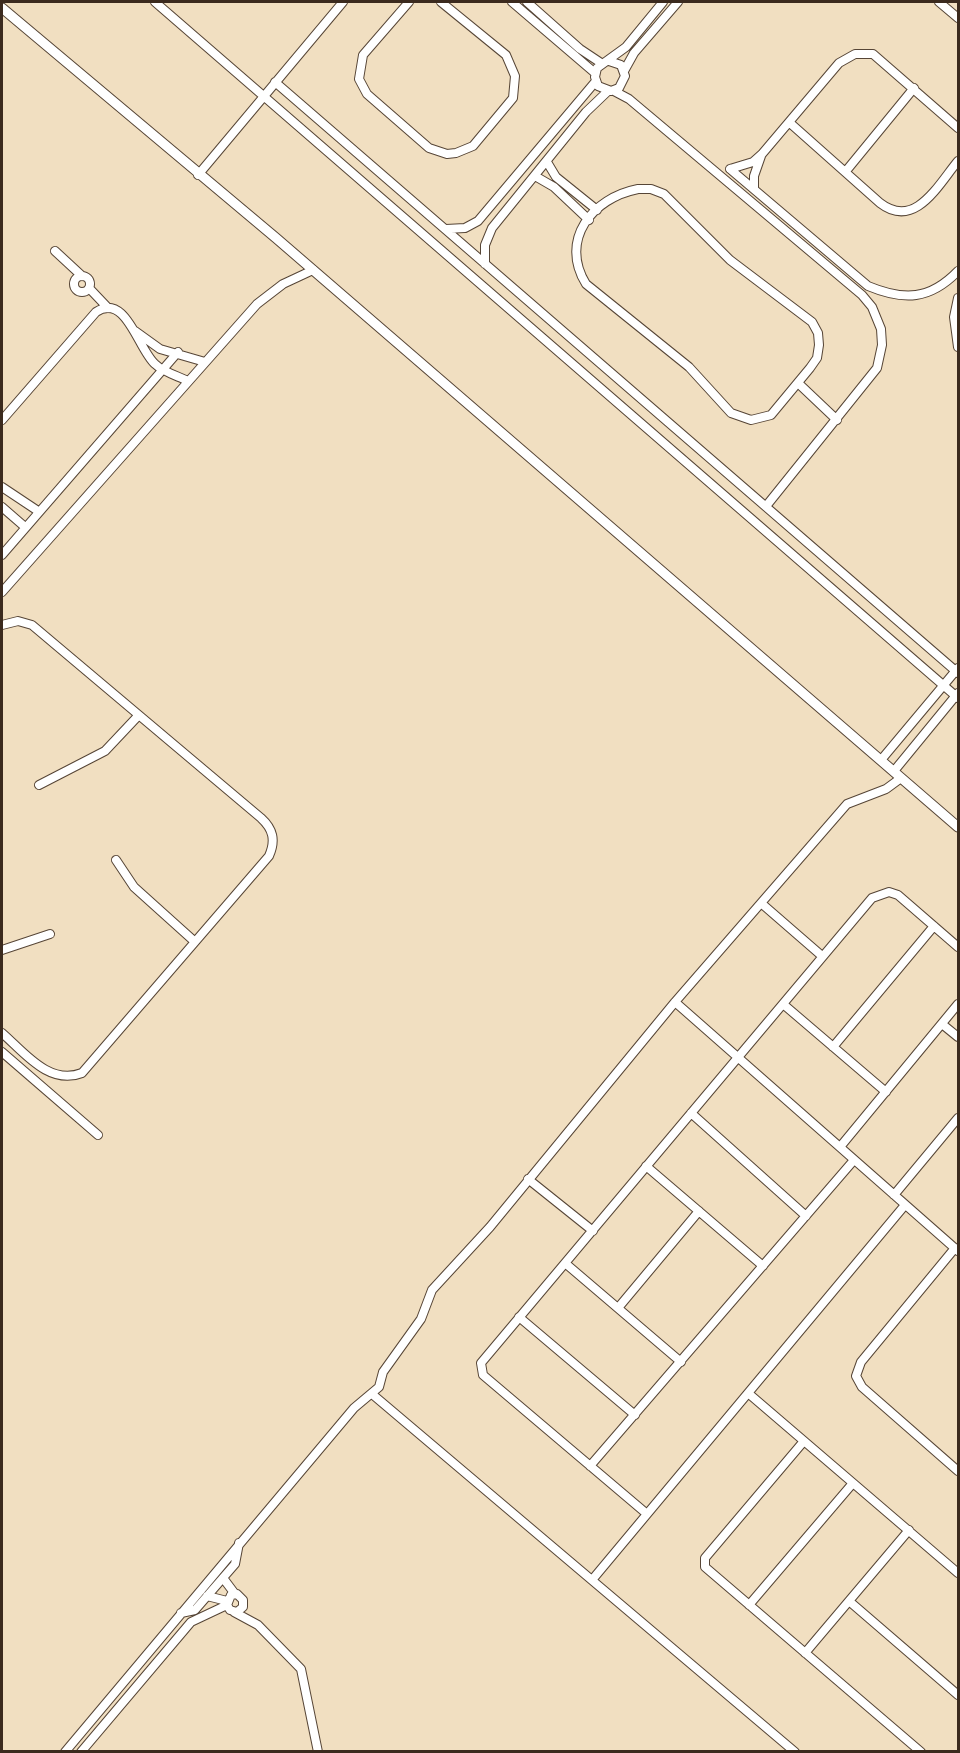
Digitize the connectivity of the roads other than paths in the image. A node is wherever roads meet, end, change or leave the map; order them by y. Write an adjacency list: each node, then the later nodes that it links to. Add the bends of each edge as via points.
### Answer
1 (154, 2): 19 (street)
2 (343, 2): 16 (street)
3 (409, 2): 4 (street, via 363,54 359,79 367,94 429,148 456,153 473,146 513,98 515,76 506,56)
4 (441, 2)
5 (512, 2): 12 (street)
6 (527, 2): 12 (street)
7 (663, 2): 13 (street, via 626,47)
8 (678, 2): 14 (street, via 634,53)
9 (939, 2): 11 (street)
10 (2, 8): 26 (street)
11 (958, 18)
12 (572, 47): 13 (street); 15 (street)
13 (605, 62): 14 (street, via 616,62); 15 (street)
14 (624, 71): 18 (street, via 624,83)
15 (595, 77): 18 (street); 31 (street, via 478,221 460,229)
16 (275, 82): 19 (street); 31 (street)
17 (914, 88): 20 (street, via 873,54 855,54 839,63); 21 (street); 25 (street)
18 (610, 91): 24 (street, via 586,112); 50 (street, via 645,112 872,307 882,337 879,361 873,375)
19 (264, 96): 26 (street); 60 (street)
20 (790, 123): 22 (street); 25 (street)
21 (958, 128)
22 (762, 154): 28 (street); 28 (street, via 742,167 730,169)
23 (958, 161): 25 (street, via 914,210 902,213 890,210)
24 (547, 162): 27 (street); 29 (street, via 556,177)
25 (846, 171)
26 (198, 175): 34 (street)
27 (535, 176): 30 (street, via 554,187); 33 (street, via 489,234)
28 (754, 189): 35 (street, via 868,286 891,295 915,296 938,289)
29 (597, 210): 30 (street); 46 (street, via 625,191 651,189 664,194 730,260 812,322 818,333 817,357)
30 (589, 220): 46 (street, via 576,241 575,256 586,284 688,367 731,412 751,420 771,415)
31 (443, 228): 33 (street)
32 (55, 251): 36 (street)
33 (485, 264): 52 (street)
34 (313, 270): 43 (street, via 283,284 257,304); 63 (street)
35 (958, 271)
36 (82, 276): 37 (street, via 89,282); 37 (street, via 75,281 76,290)
37 (89, 288): 39 (street)
38 (958, 297): 41 (street, via 954,316)
39 (108, 308): 40 (street, via 121,313); 47 (street, via 96,312)
40 (135, 331): 42 (street, via 160,349); 44 (street, via 151,360)
41 (958, 347)
42 (178, 352): 43 (street); 44 (street)
43 (205, 362): 45 (street)
44 (163, 369): 45 (street); 54 (street)
45 (188, 381): 57 (street)
46 (798, 383): 50 (street)
47 (12, 406): 48 (street); 49 (street)
48 (2, 413)
49 (2, 420)
50 (837, 420): 52 (street)
51 (2, 487): 54 (street)
52 (766, 505): 59 (street)
53 (2, 507): 55 (street)
54 (38, 511): 55 (street)
55 (25, 527): 56 (street)
56 (2, 555)
57 (2, 592)
58 (2, 625): 62 (street, via 18,621 32,626)
59 (957, 670): 60 (street)
60 (944, 684): 61 (street); 63 (street)
61 (958, 695): 64 (street)
62 (138, 716): 65 (street, via 105,751); 71 (street, via 272,831 269,856)
63 (881, 760): 64 (street)
64 (898, 774): 66 (street); 68 (street, via 886,789 847,804)
65 (39, 785)
66 (958, 827)
67 (116, 861): 71 (street, via 134,887)
68 (761, 903): 74 (street); 75 (street)
69 (934, 926): 72 (street); 74 (street, via 898,895 880,893); 81 (street)
70 (50, 934): 73 (street)
71 (194, 941): 79 (street, via 81,1073 65,1077 49,1073)
72 (958, 947)
73 (2, 950)
74 (822, 956): 76 (street)
75 (675, 1002): 83 (street); 91 (street)
76 (783, 1004): 81 (street); 83 (street)
77 (958, 1004): 78 (street)
78 (942, 1024): 80 (street); 84 (street)
79 (2, 1033)
80 (958, 1037)
81 (832, 1047): 84 (street)
82 (2, 1052): 87 (street)
83 (737, 1058): 85 (street); 88 (street)
84 (886, 1092): 88 (street)
85 (691, 1113): 90 (street); 95 (street)
86 (958, 1118): 92 (street)
87 (98, 1135)
88 (840, 1147): 89 (street)
89 (854, 1160): 92 (street); 95 (street)
90 (646, 1166): 94 (street); 96 (street)
91 (528, 1179): 96 (street); 104 (street, via 432,1290 418,1324)
92 (894, 1195): 93 (street)
93 (905, 1205): 97 (street); 103 (street)
94 (699, 1211): 99 (street); 100 (street)
95 (806, 1216): 99 (street)
96 (593, 1231): 98 (street)
97 (957, 1250): 108 (street, via 861,1362 856,1376 862,1387)
98 (565, 1263): 100 (street); 101 (street)
99 (763, 1266): 102 (street)
100 (618, 1308): 102 (street)
101 (519, 1317): 105 (street); 107 (street, via 481,1362 481,1371)
102 (681, 1362): 105 (street)
103 (748, 1393): 106 (street); 110 (street)
104 (372, 1394): 112 (street, via 354,1408); 115 (street)
105 (635, 1415): 107 (street)
106 (804, 1441): 109 (street); 119 (street, via 705,1558 707,1569)
107 (590, 1466): 110 (street)
108 (958, 1471)
109 (853, 1483): 111 (street); 119 (street)
110 (647, 1514): 115 (street)
111 (909, 1530): 113 (street); 118 (street)
112 (239, 1543): 114 (street, via 235,1564); 121 (street)
113 (958, 1573)
114 (223, 1578): 116 (street); 117 (street)
115 (592, 1580): 127 (street)
116 (235, 1594): 120 (street); 120 (street, via 244,1604 240,1610)
117 (207, 1596): 120 (street); 121 (street, via 195,1610)
118 (849, 1601): 122 (street); 123 (street)
119 (749, 1605): 122 (street)
120 (229, 1606): 125 (street, via 191,1622); 126 (street, via 258,1626 300,1666)
121 (181, 1613): 124 (street)
122 (805, 1653): 128 (street)
123 (958, 1695)
124 (65, 1752)
125 (81, 1752)
126 (318, 1752)
127 (795, 1752)
128 (921, 1752)

